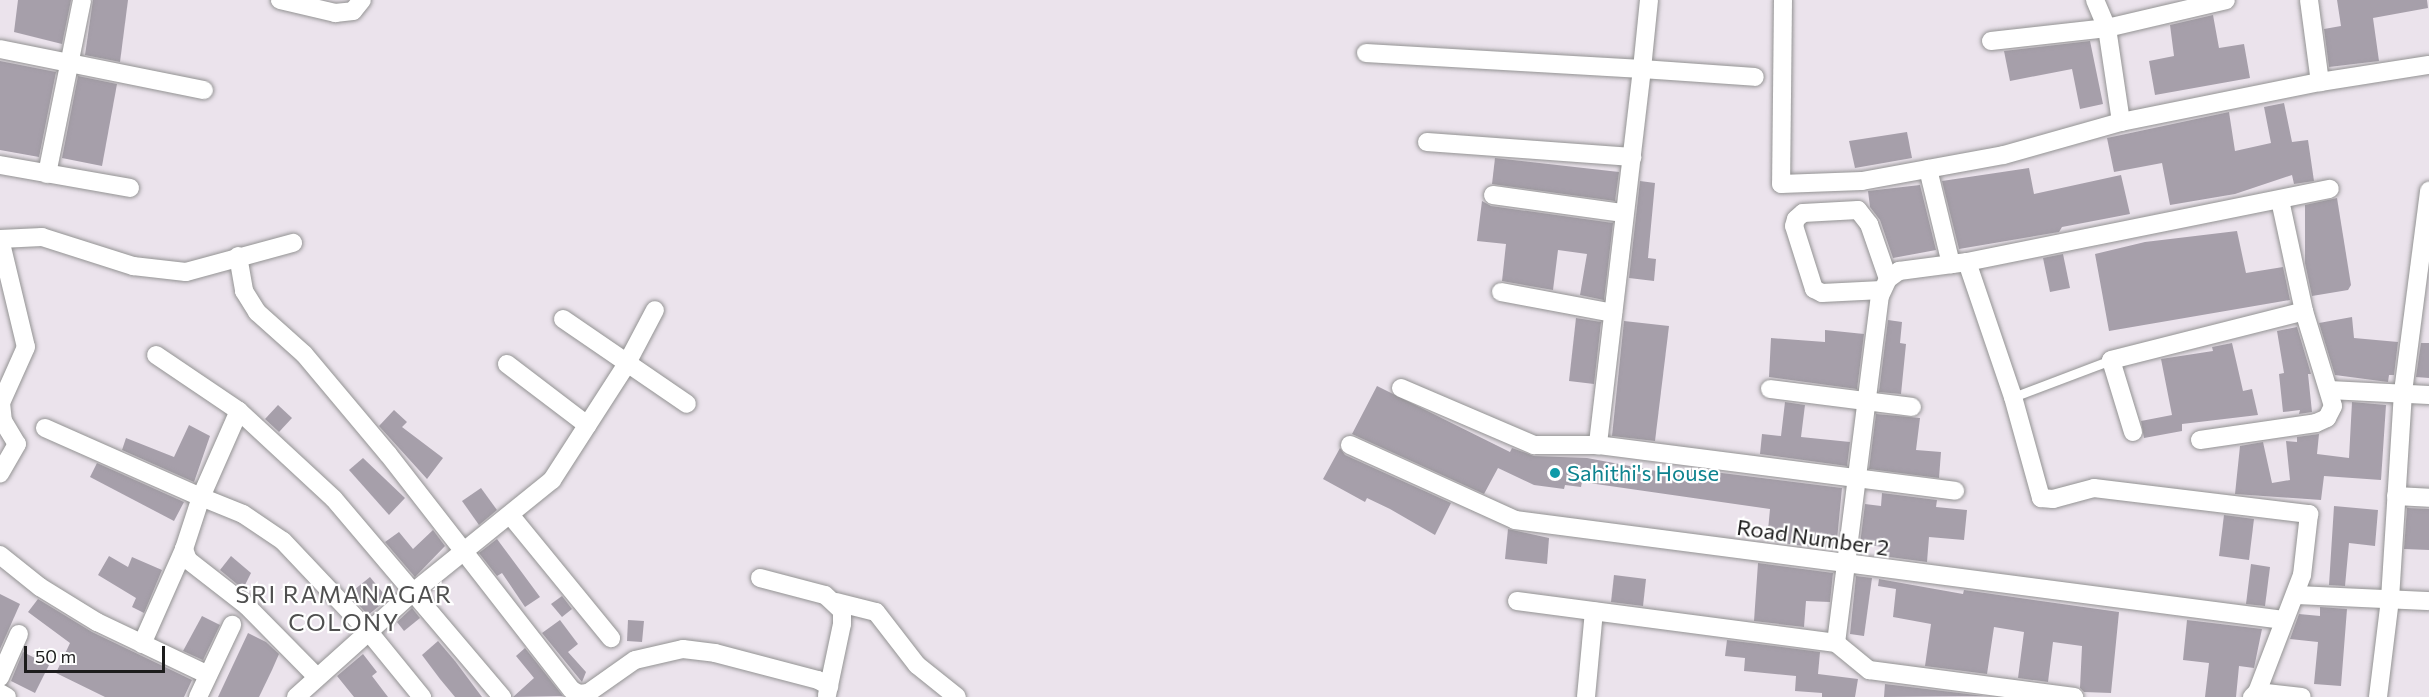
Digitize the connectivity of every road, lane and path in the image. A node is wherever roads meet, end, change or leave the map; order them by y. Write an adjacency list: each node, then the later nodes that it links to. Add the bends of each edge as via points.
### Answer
1 (82, 0): 13 (street)
2 (280, 0): 3 (street, via 335,13 353,11)
3 (362, 0)
4 (1649, 0): 15 (street)
5 (1783, 0): 23 (street, via 1781,184 1862,181)
6 (2095, 0): 9 (street)
7 (2226, 0): 9 (street)
8 (2309, 0): 17 (street)
9 (2107, 28): 10 (street); 19 (street)
10 (1991, 41)
11 (0, 49): 13 (street)
12 (1366, 53): 15 (street)
13 (71, 64): 18 (street); 24 (street)
14 (2429, 65): 17 (street)
15 (1642, 69): 16 (street); 21 (street)
16 (1755, 77)
17 (2320, 82): 19 (street)
18 (204, 90)
19 (2121, 122): 23 (street, via 2004,155)
20 (1427, 142): 21 (street)
21 (1632, 157): 30 (street)
22 (0, 165): 24 (street)
23 (1928, 169): 34 (street)
24 (47, 174): 25 (street)
25 (130, 188)
26 (2330, 189): 29 (street)
27 (2429, 191): 37 (street)
28 (1493, 195): 30 (street)
29 (2280, 200): 34 (street); 39 (street)
30 (1622, 213): 40 (street)
31 (0, 239): 33 (street, via 42,237 133,266 186,272 216,266); 62 (street, via 26,347 1,403 3,422 17,444)
32 (293, 243): 33 (street)
33 (238, 256): 70 (street, via 244,291 257,312 304,354 388,454)
34 (1959, 263): 35 (street, via 1899,272); 51 (street)
35 (1885, 285): 35 (street, via 1822,293 1814,289 1794,226 1796,219 1803,213 1858,210 1869,224); 52 (street)
36 (1501, 292): 40 (street)
37 (2421, 292): 49 (street)
38 (655, 310): 44 (street)
39 (2304, 310): 43 (street); 48 (street)
40 (1613, 313): 61 (street)
41 (563, 319): 44 (street)
42 (156, 355): 55 (street)
43 (2111, 360): 51 (lane); 58 (street)
44 (627, 362): 53 (street); 56 (street)
45 (507, 364): 56 (street)
46 (1401, 388): 61 (street, via 1534,445)
47 (1770, 389): 52 (street)
48 (2329, 390): 49 (street); 59 (street, via 2333,406 2327,418 2316,423)
49 (2403, 392): 50 (street); 65 (street)
50 (2429, 394)
51 (2013, 397): 75 (street, via 2041,498 2053,499 2094,488 2309,514)
52 (1869, 402): 54 (street); 63 (street)
53 (687, 404)
54 (1912, 407)
55 (239, 411): 66 (street); 74 (street, via 334,499)
56 (588, 425): 68 (street, via 552,480)
57 (45, 428): 66 (street)
58 (2133, 432)
59 (2200, 440)
60 (1350, 445): 72 (street, Road Number 2, via 1515,520)
61 (1598, 445): 63 (street)
62 (0, 473)
63 (1858, 481): 64 (street); 72 (street)
64 (1955, 491)
65 (2396, 496): 67 (street); 76 (street)
66 (201, 497): 69 (street); 83 (street, via 243,514 283,542)
67 (2429, 498)
68 (511, 516): 70 (street); 85 (street)
69 (184, 549): 87 (street); 89 (street, via 193,567 247,606)
70 (462, 552): 74 (street); 91 (street, via 579,694 588,693 635,660 683,649 715,653 818,680)
71 (0, 555): 87 (street, via 69,605)
72 (1847, 566): 81 (street, Road Number 2); 86 (street)
73 (760, 578): 79 (street, via 825,595)
74 (412, 593): 83 (street); 98 (street)
75 (2295, 595): 76 (street); 81 (street)
76 (2390, 598): 78 (street); 103 (street)
77 (1517, 601): 80 (street)
78 (2429, 601)
79 (836, 602): 91 (street, via 842,611 842,624); 99 (street, via 876,612 917,665)
80 (1594, 611): 86 (street); 100 (street)
81 (2284, 620): 93 (street)
82 (232, 626): 88 (street)
83 (369, 632): 89 (street); 97 (street)
84 (19, 634): 90 (street)
85 (612, 638)
86 (1836, 643): 101 (street, via 1869,670)
87 (142, 644): 88 (street)
88 (208, 675): 95 (street)
89 (316, 676): 96 (street)
90 (0, 677)
91 (828, 692)
92 (0, 693): 94 (street)
93 (2255, 695): 102 (street)
94 (7, 697)
95 (198, 697)
96 (296, 697)
97 (422, 697)
98 (502, 697)
99 (957, 697)
100 (1586, 697)
101 (2069, 697)
102 (2302, 697)
103 (2378, 697)

